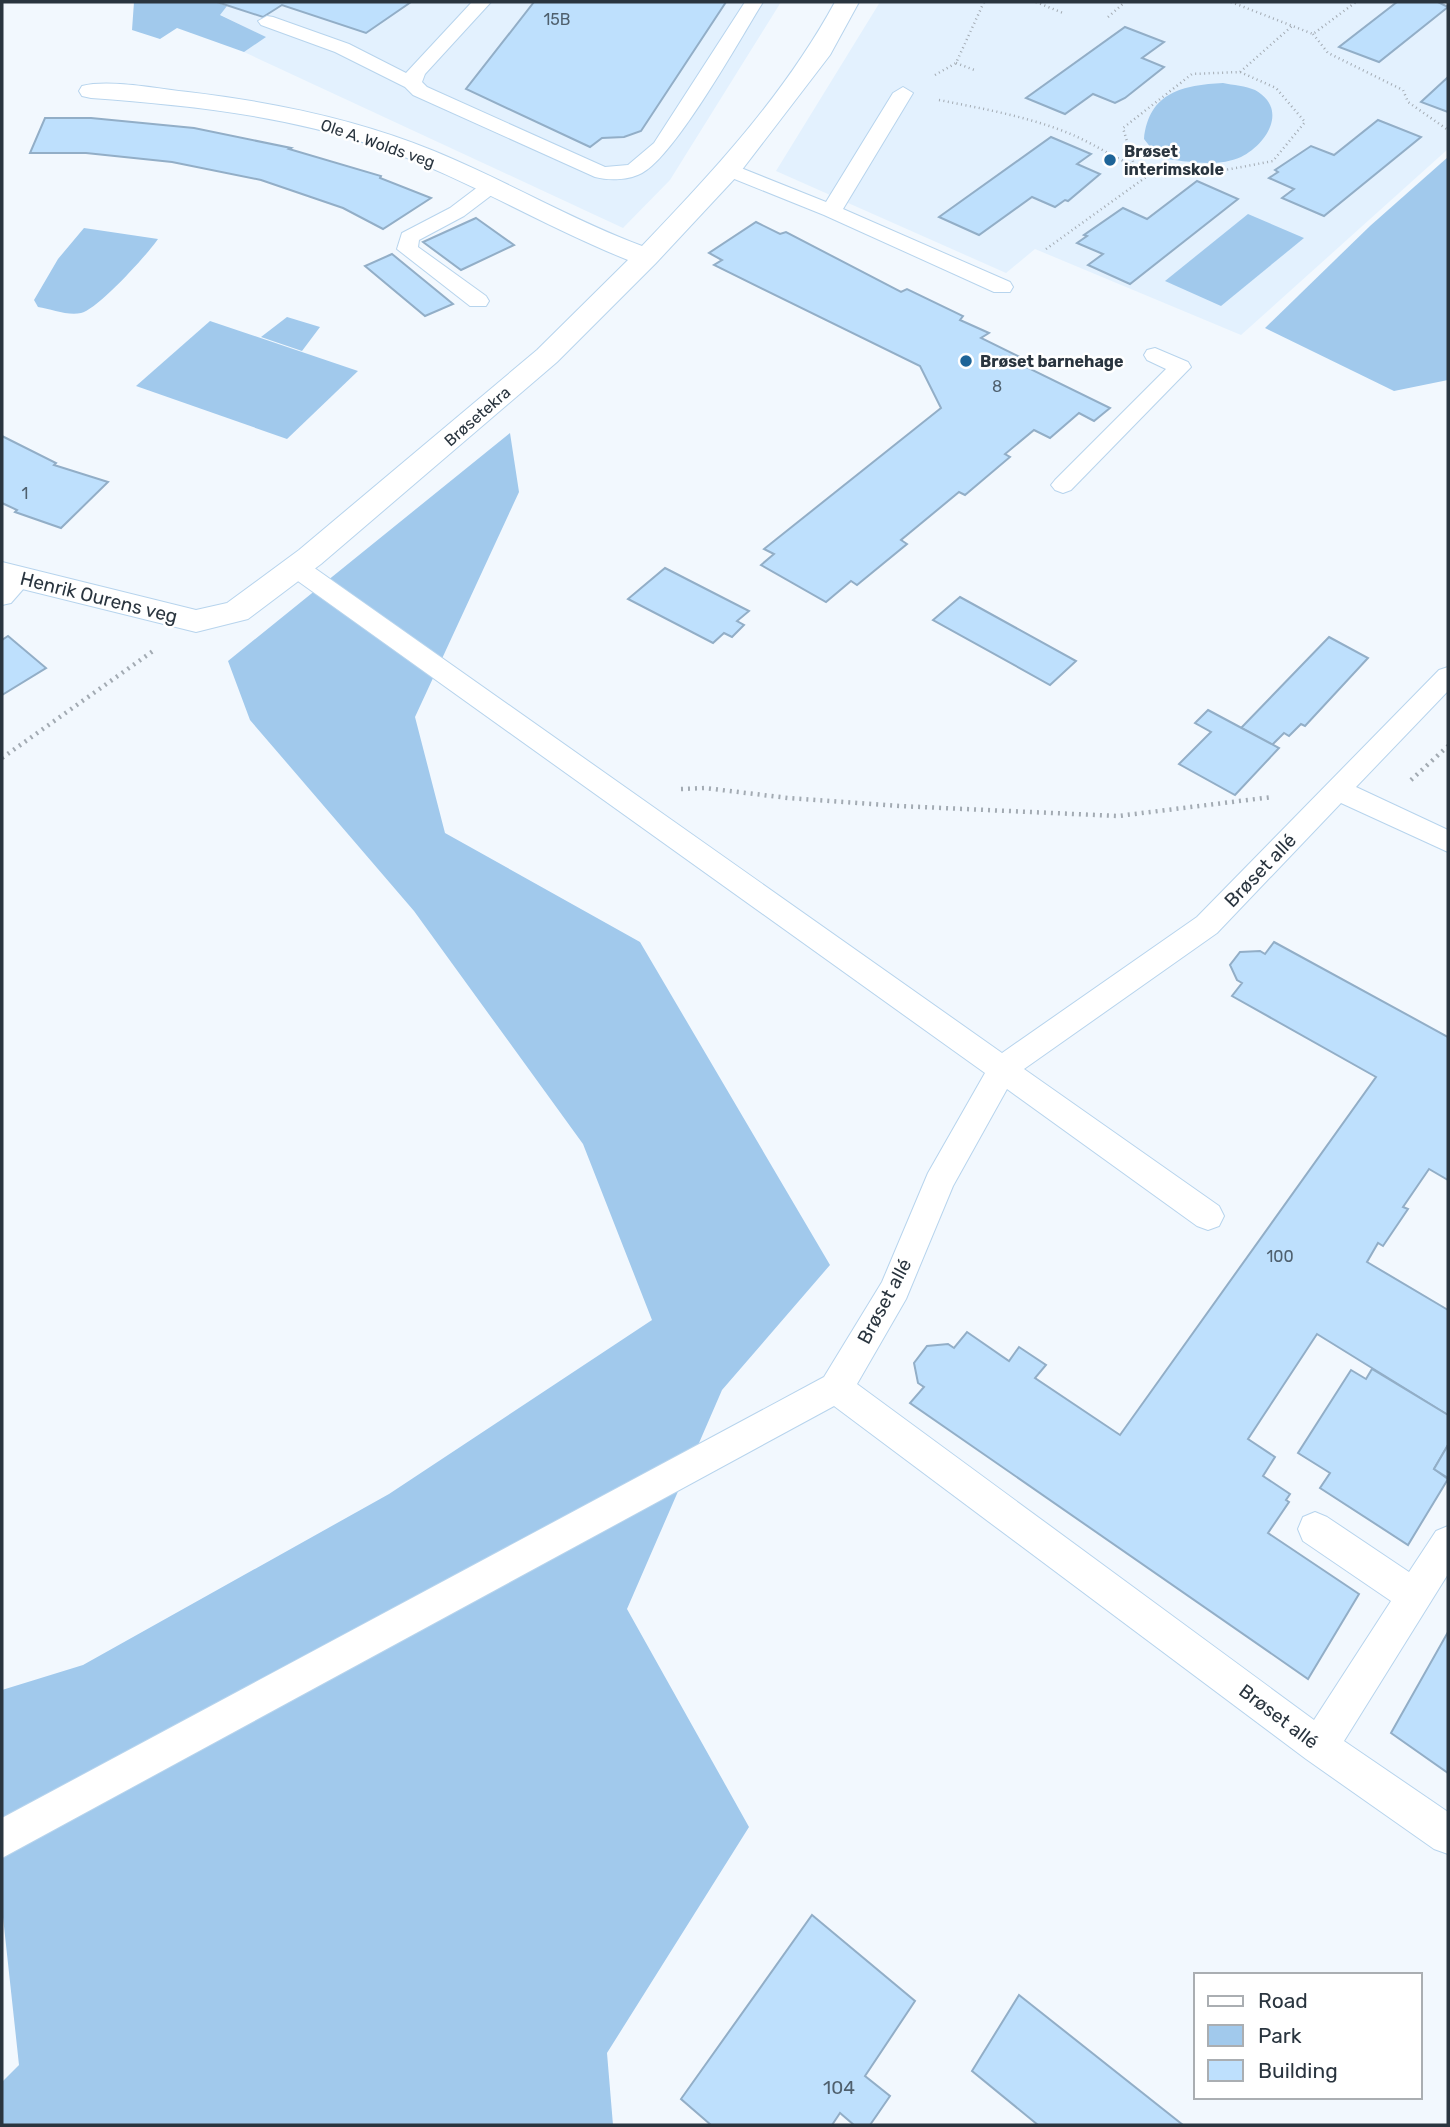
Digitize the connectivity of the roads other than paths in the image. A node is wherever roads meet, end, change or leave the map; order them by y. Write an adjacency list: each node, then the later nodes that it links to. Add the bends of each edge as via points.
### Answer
1 (754, 2): 5 (lane, via 662,147 642,166 625,174 602,173 420,91)
2 (847, 2): 8 (street, Brøsetekra, via 821,50)
3 (476, 3): 5 (lane, via 416,72)
4 (267, 21): 5 (lane, via 342,48)
5 (412, 83)
6 (91, 91): 9 (street, Ole A. Wolds veg, via 207,101 321,122 422,155)
7 (904, 93): 10 (lane)
8 (729, 170): 10 (lane); 11 (street, Brøsetekra)
9 (490, 187): 11 (street, Ole A. Wolds veg, via 572,228); 13 (lane, via 457,212 408,237 407,249)
10 (831, 211): 12 (lane)
11 (646, 257): 16 (street, Brøsetekra, via 547,356)
12 (1002, 287)
13 (478, 301)
14 (1155, 355): 15 (lane, via 1180,367)
15 (1063, 485)
16 (297, 568): 18 (street, Brøsetekra, via 237,611); 22 (lane)
17 (8, 583): 18 (street, Henrik Ourens veg)
18 (196, 621)
19 (1448, 677): 20 (lane, Brøset allé)
20 (1338, 789): 21 (lane); 22 (lane, Brøset allé, via 1207,925)
21 (1448, 842)
22 (1003, 1068): 23 (lane); 24 (lane, Brøset allé, via 939,1182 895,1289)
23 (1209, 1216)
24 (836, 1388): 28 (lane, Brøset allé); 30 (lane)
25 (1315, 1529): 27 (lane)
26 (1448, 1543): 27 (lane)
27 (1414, 1597): 28 (lane)
28 (1319, 1746): 29 (lane, Brøset allé)
29 (1448, 1835)
30 (2, 1839)

